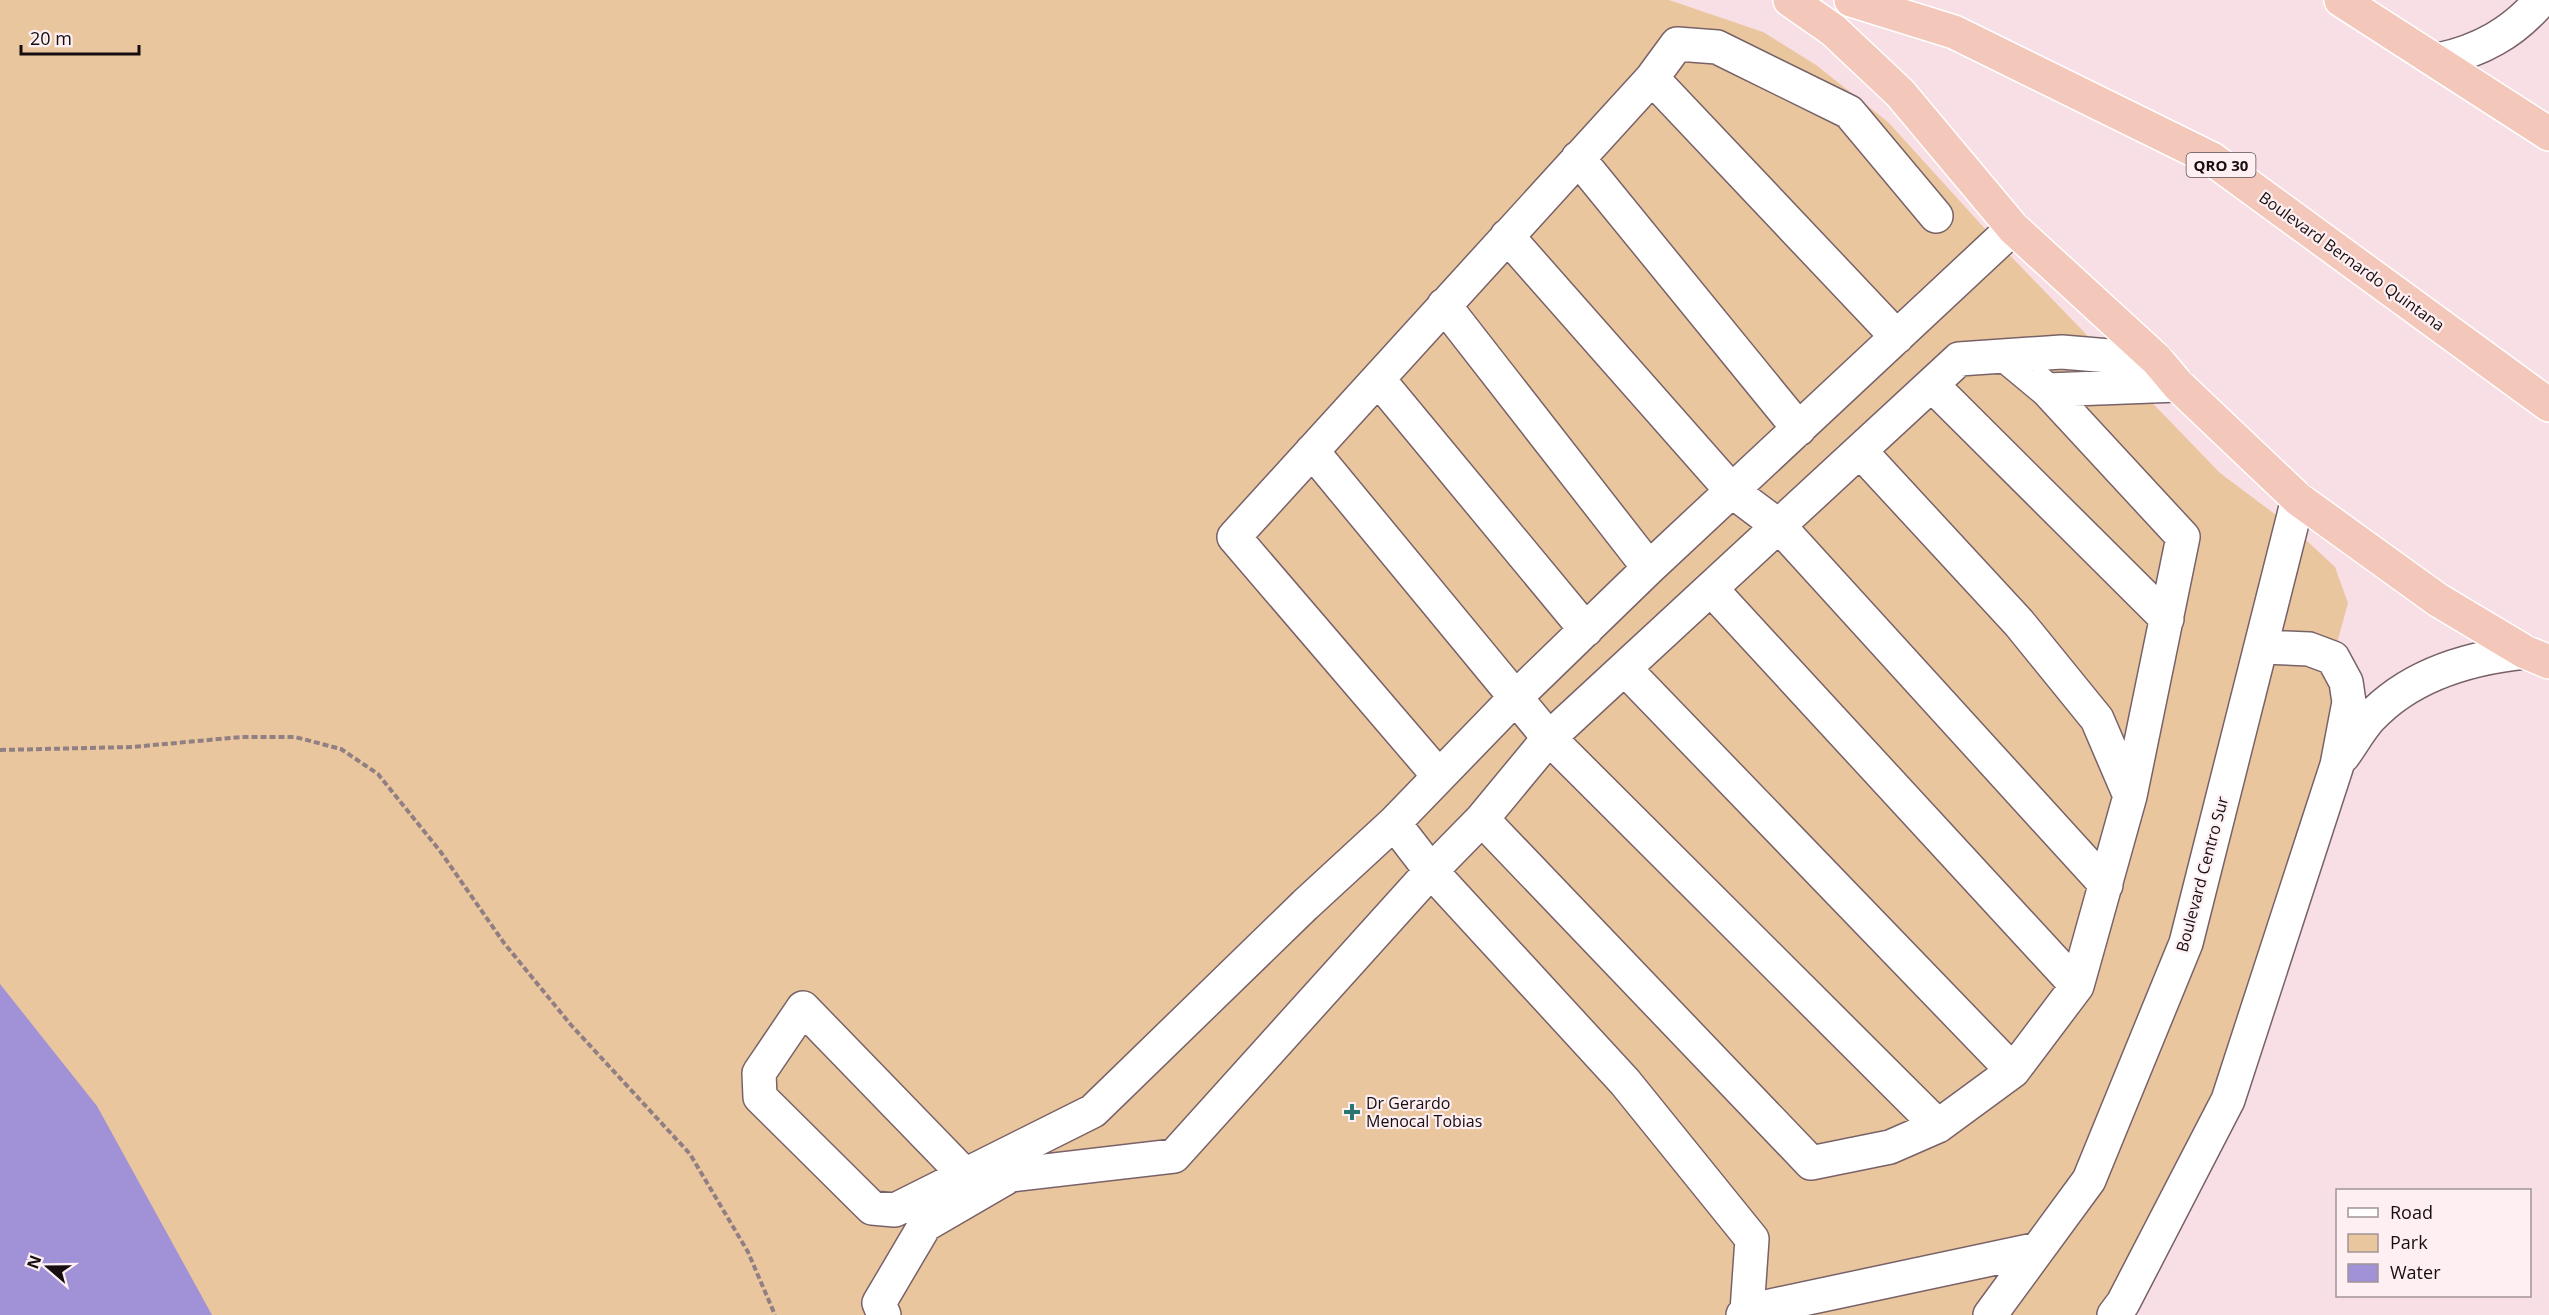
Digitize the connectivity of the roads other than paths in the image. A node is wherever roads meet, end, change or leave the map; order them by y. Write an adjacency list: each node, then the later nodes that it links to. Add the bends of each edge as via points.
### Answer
1 (1790, 0): 10 (highway, via 1833,30 1900,93)
2 (1851, 0): 20 (highway, Boulevard Bernardo Quintana / QRO 30, via 1954,32 2212,159)
3 (2341, 0): 5 (highway)
4 (2541, 0): 5 (street, via 2526,17 2485,45)
5 (2438, 60): 7 (highway)
6 (1652, 78): 8 (street); 9 (street, via 1677,44 1717,47 1849,112); 13 (street)
7 (2549, 134)
8 (1578, 158): 11 (street); 21 (street)
9 (1936, 216)
10 (2013, 228): 13 (street); 15 (highway)
11 (1508, 236): 12 (street); 24 (street)
12 (1444, 305): 16 (street); 27 (street)
13 (1897, 337): 21 (street)
14 (2006, 356): 15 (street, via 2062,352); 17 (street, via 1959,359); 19 (street)
15 (2157, 360): 18 (highway)
16 (1378, 379): 22 (street); 30 (street)
17 (1932, 385): 23 (street); 29 (street)
18 (2178, 385): 19 (street); 25 (highway)
19 (2047, 390): 29 (street, via 2183,537)
20 (2549, 405)
21 (1799, 429): 24 (street)
22 (1312, 451): 34 (street); 37 (street, via 1234,537)
23 (1861, 453): 26 (street); 38 (street, via 2019,623 2097,719)
24 (1732, 491): 26 (street); 27 (street)
25 (2298, 499): 31 (street, Boulevard Centro Sur); 32 (highway, via 2438,600)
26 (1780, 527): 28 (street); 42 (street)
27 (1649, 568): 30 (street)
28 (1712, 590): 33 (street); 43 (street)
29 (2167, 619): 38 (street)
30 (1586, 630): 34 (street)
31 (2262, 647): 36 (street, via 2309,649 2333,658 2346,682 2349,702); 49 (street, Boulevard Centro Sur, via 2186,943 2089,1180)
32 (2537, 657): 36 (street, via 2490,656 2411,684 2369,719)
33 (1625, 669): 35 (street); 44 (street)
34 (1514, 699): 35 (street); 37 (street)
35 (1549, 738): 39 (street); 46 (street)
36 (2337, 765): 53 (street, via 2228,1100 2124,1303)
37 (1438, 775): 40 (street)
38 (2130, 796): 42 (street)
39 (1482, 819): 41 (street); 46 (street, via 1811,1163 1890,1147)
40 (1394, 823): 41 (street); 45 (street, via 1093,1112)
41 (1431, 871): 47 (street, via 1174,1156); 50 (street, via 1625,1082 1752,1239)
42 (2106, 885): 43 (street)
43 (2078, 986): 44 (street)
44 (2013, 1071): 46 (street)
45 (1071, 1122): 47 (street); 48 (street)
46 (1938, 1126)
47 (1104, 1164): 51 (street, via 1011,1175 925,1226 879,1303)
48 (964, 1174): 48 (street, via 948,1158 803,1008 759,1072 760,1097 872,1208 895,1210)
49 (2038, 1249): 50 (street); 52 (street, Boulevard Centro Sur)
50 (1745, 1313)
51 (884, 1315)
52 (1990, 1315)
53 (2114, 1315)

